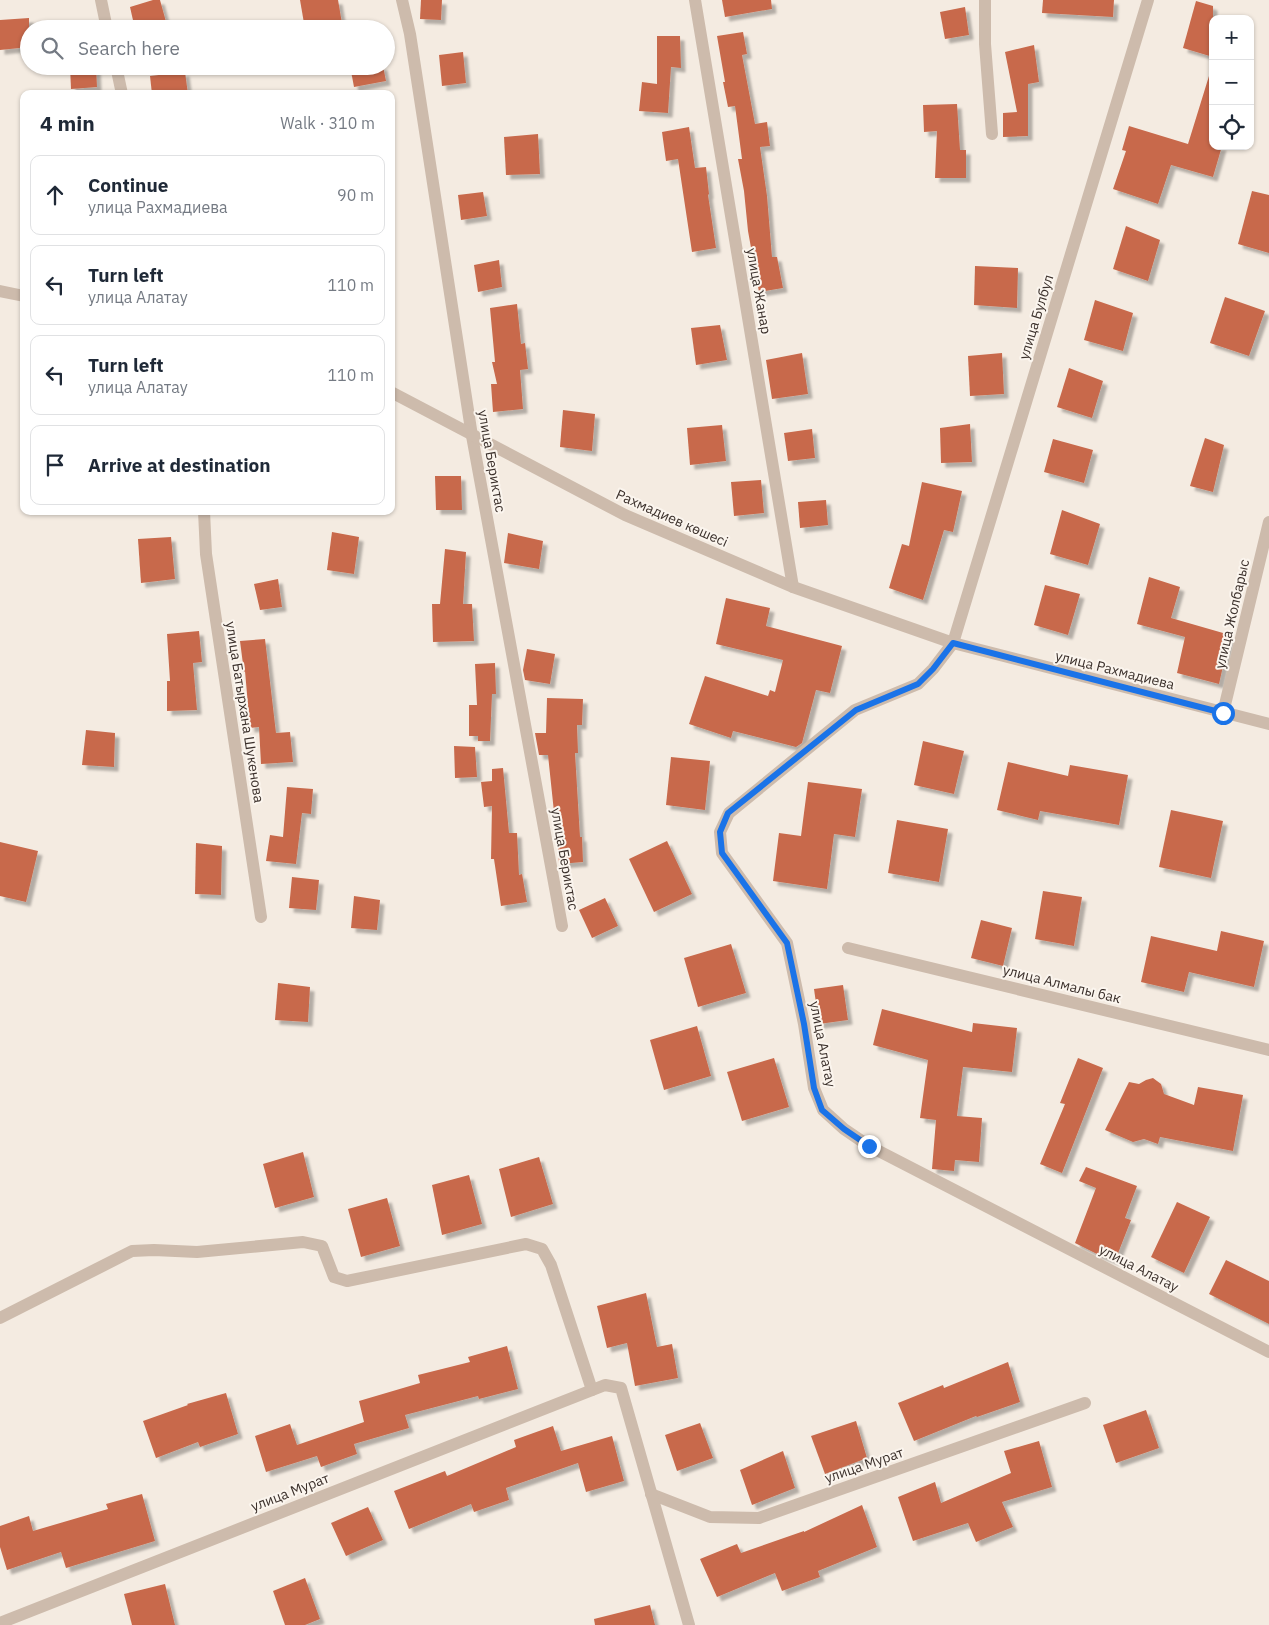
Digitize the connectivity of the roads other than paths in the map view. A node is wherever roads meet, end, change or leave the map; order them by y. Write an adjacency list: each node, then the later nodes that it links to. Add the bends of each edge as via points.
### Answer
1 (101, 0): 6 (street)
2 (402, 0): 13 (street, улица Бериктас, via 410,34)
3 (695, 0): 16 (street, улица Жанар)
4 (985, 0): 9 (street)
5 (1148, 0): 17 (street, улица Булбул)
6 (105, 20)
7 (118, 75): 8 (street)
8 (121, 90)
9 (992, 134)
10 (0, 291): 11 (street)
11 (20, 295)
12 (395, 394): 13 (street, Рахмадиев көшесі)
13 (472, 436): 16 (street, Рахмадиев көшесі, via 625,515); 21 (street, улица Бериктас)
14 (204, 515): 20 (street, улица Батырхана Шукенова, via 206,554)
15 (1269, 522): 18 (street, улица Жолбарыс)
16 (793, 587): 17 (street, Рахмадиев көшесі)
17 (953, 643): 18 (street, улица Рахмадиева); 25 (street, улица Алатау, via 918,684 856,710 728,813 720,832 722,853 787,943 814,1088 822,1110 869,1146)
18 (1223, 713): 19 (street, улица Рахмадиева)
19 (1269, 724)
20 (261, 917)
21 (562, 926)
22 (848, 948): 23 (street, улица Алмалы бак)
23 (1269, 1050)
24 (0, 1318): 26 (street, via 132,1251 197,1252 303,1242 322,1246 334,1277 347,1280 526,1244 542,1249 552,1265)
25 (1269, 1352)
26 (592, 1390): 28 (street, улица Мурат, via 605,1384 621,1388); 29 (street, улица Мурат)
27 (1085, 1403): 28 (street, улица Мурат, via 759,1518 710,1517)
28 (651, 1494): 30 (street)
29 (0, 1623)
30 (689, 1625)

